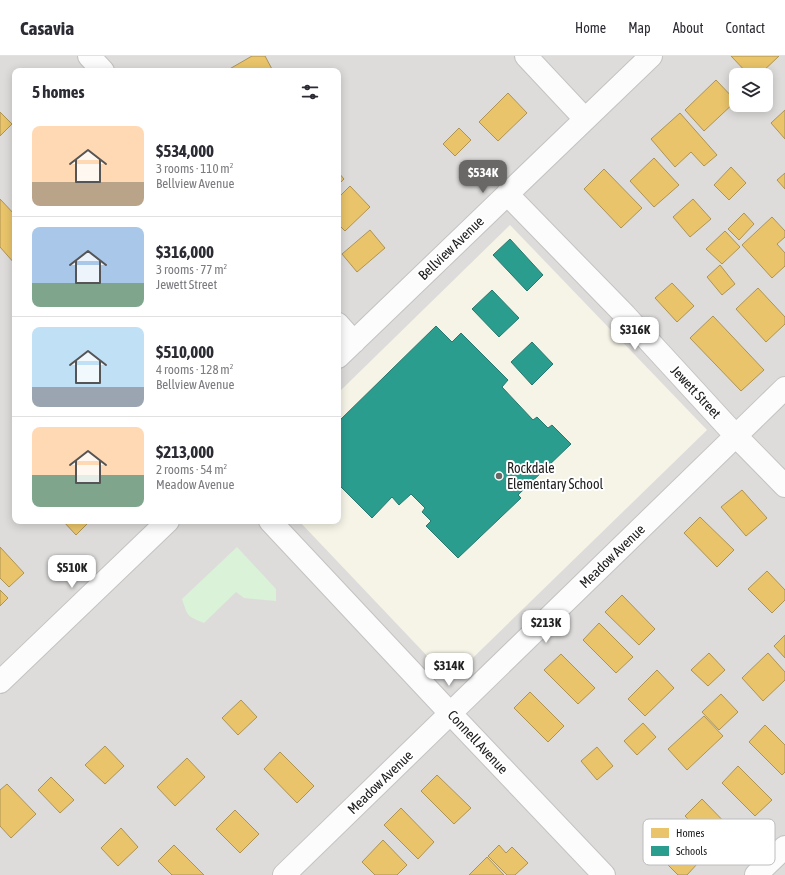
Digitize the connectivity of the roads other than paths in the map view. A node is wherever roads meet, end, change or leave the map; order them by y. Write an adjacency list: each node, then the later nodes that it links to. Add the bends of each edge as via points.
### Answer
1 (89, 56): 4 (street)
2 (526, 56): 5 (street)
3 (651, 56): 5 (street, Bellview Avenue)
4 (99, 68)
5 (586, 119): 6 (street, Bellview Avenue)
6 (507, 194): 8 (street, Bellview Avenue); 11 (street, Jewett Street, via 625,315)
7 (341, 327): 8 (street)
8 (354, 342): 9 (street, Bellview Avenue)
9 (341, 354)
10 (785, 388): 11 (street, Meadow Avenue)
11 (736, 436): 12 (street, Jewett Street); 16 (street, Meadow Avenue)
12 (785, 486)
13 (165, 524): 15 (street)
14 (273, 524): 16 (street, Connell Avenue)
15 (0, 682)
16 (450, 713): 20 (street, Meadow Avenue); 21 (street, Connell Avenue)
17 (785, 847): 18 (street)
18 (775, 857)
19 (766, 865): 22 (street)
20 (284, 875)
21 (604, 875)
22 (756, 875)

